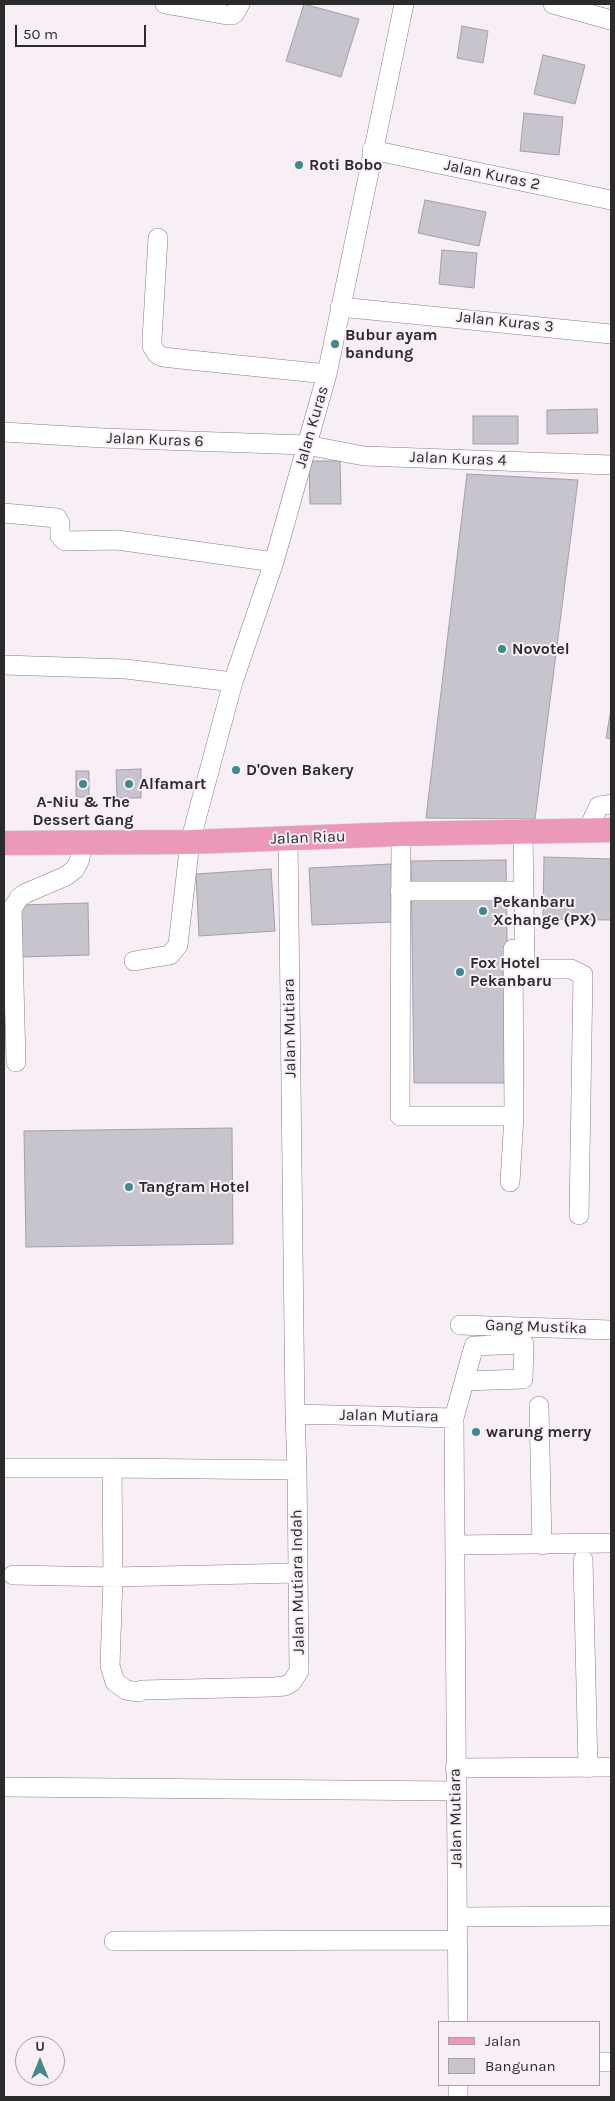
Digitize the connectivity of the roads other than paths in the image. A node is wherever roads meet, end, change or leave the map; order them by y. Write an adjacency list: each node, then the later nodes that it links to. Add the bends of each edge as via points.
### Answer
1 (165, 4): 2 (street, via 232,15)
2 (240, 4)
3 (404, 4): 6 (street, Jalan Kuras)
4 (553, 4): 5 (street)
5 (611, 20)
6 (372, 150): 7 (street, Jalan Kuras 2); 9 (street, Jalan Kuras)
7 (611, 200)
8 (158, 238): 11 (street, via 152,339 157,354)
9 (340, 307): 10 (street, Jalan Kuras 3); 11 (street, Jalan Kuras)
10 (611, 334)
11 (327, 374): 13 (street, Jalan Kuras)
12 (4, 432): 13 (street, Jalan Kuras 6)
13 (306, 446): 14 (street, Jalan Kuras 4, via 364,456); 16 (street, Jalan Kuras)
14 (611, 465)
15 (4, 513): 16 (street, via 57,518 60,536 65,541 117,540)
16 (274, 562): 18 (street, Jalan Kuras)
17 (4, 666): 18 (street, via 126,669)
18 (233, 682): 26 (street, Jalan Kuras)
19 (611, 804): 21 (street, via 599,806)
20 (611, 830): 21 (main road, Jalan Riau)
21 (587, 831): 22 (main road, Jalan Riau)
22 (518, 832): 23 (main road, Jalan Riau); 29 (street); 34 (street, via 525,969 572,969 584,975)
23 (401, 834): 24 (main road, Jalan Riau); 28 (street)
24 (288, 838): 26 (main road, Jalan Riau); 39 (street, Jalan Mutiara)
25 (82, 842): 26 (main road, Jalan Riau); 27 (main road, Jalan Riau); 31 (street, via 75,869 24,894 12,909)
26 (190, 842): 30 (street, Jalan Kuras, via 176,950 170,955)
27 (4, 843)
28 (400, 891): 29 (street); 32 (street, via 400,1116)
29 (513, 891): 32 (street)
30 (134, 961)
31 (16, 1062)
32 (514, 1116): 33 (street)
33 (510, 1182)
34 (579, 1215)
35 (460, 1325): 36 (street, Gang Mustika)
36 (611, 1330)
37 (465, 1381): 40 (street)
38 (539, 1406): 46 (street)
39 (295, 1414): 40 (street, Jalan Mutiara); 43 (street, Jalan Mutiara Indah)
40 (454, 1418): 45 (street, Jalan Mutiara)
41 (4, 1468): 42 (street)
42 (112, 1468): 43 (street); 50 (street)
43 (297, 1470): 48 (street, Jalan Mutiara Indah)
44 (611, 1543): 46 (street)
45 (455, 1544): 46 (street); 51 (street, Jalan Mutiara)
46 (542, 1544)
47 (583, 1560): 52 (street)
48 (298, 1573): 50 (street); 50 (street, Jalan Mutiara Indah, via 300,1670 292,1682 273,1687 139,1692 126,1690 115,1682 110,1666)
49 (13, 1575): 50 (street)
50 (113, 1577)
51 (455, 1768): 52 (street); 55 (street, Jalan Mutiara)
52 (588, 1768): 53 (street)
53 (611, 1768)
54 (4, 1787): 55 (street)
55 (455, 1791): 57 (street, Jalan Mutiara)
56 (611, 1916): 57 (street)
57 (457, 1917): 58 (street, Jalan Mutiara)
58 (458, 1940): 59 (street); 60 (street, Jalan Mutiara)
59 (114, 1941)
60 (458, 2021)

